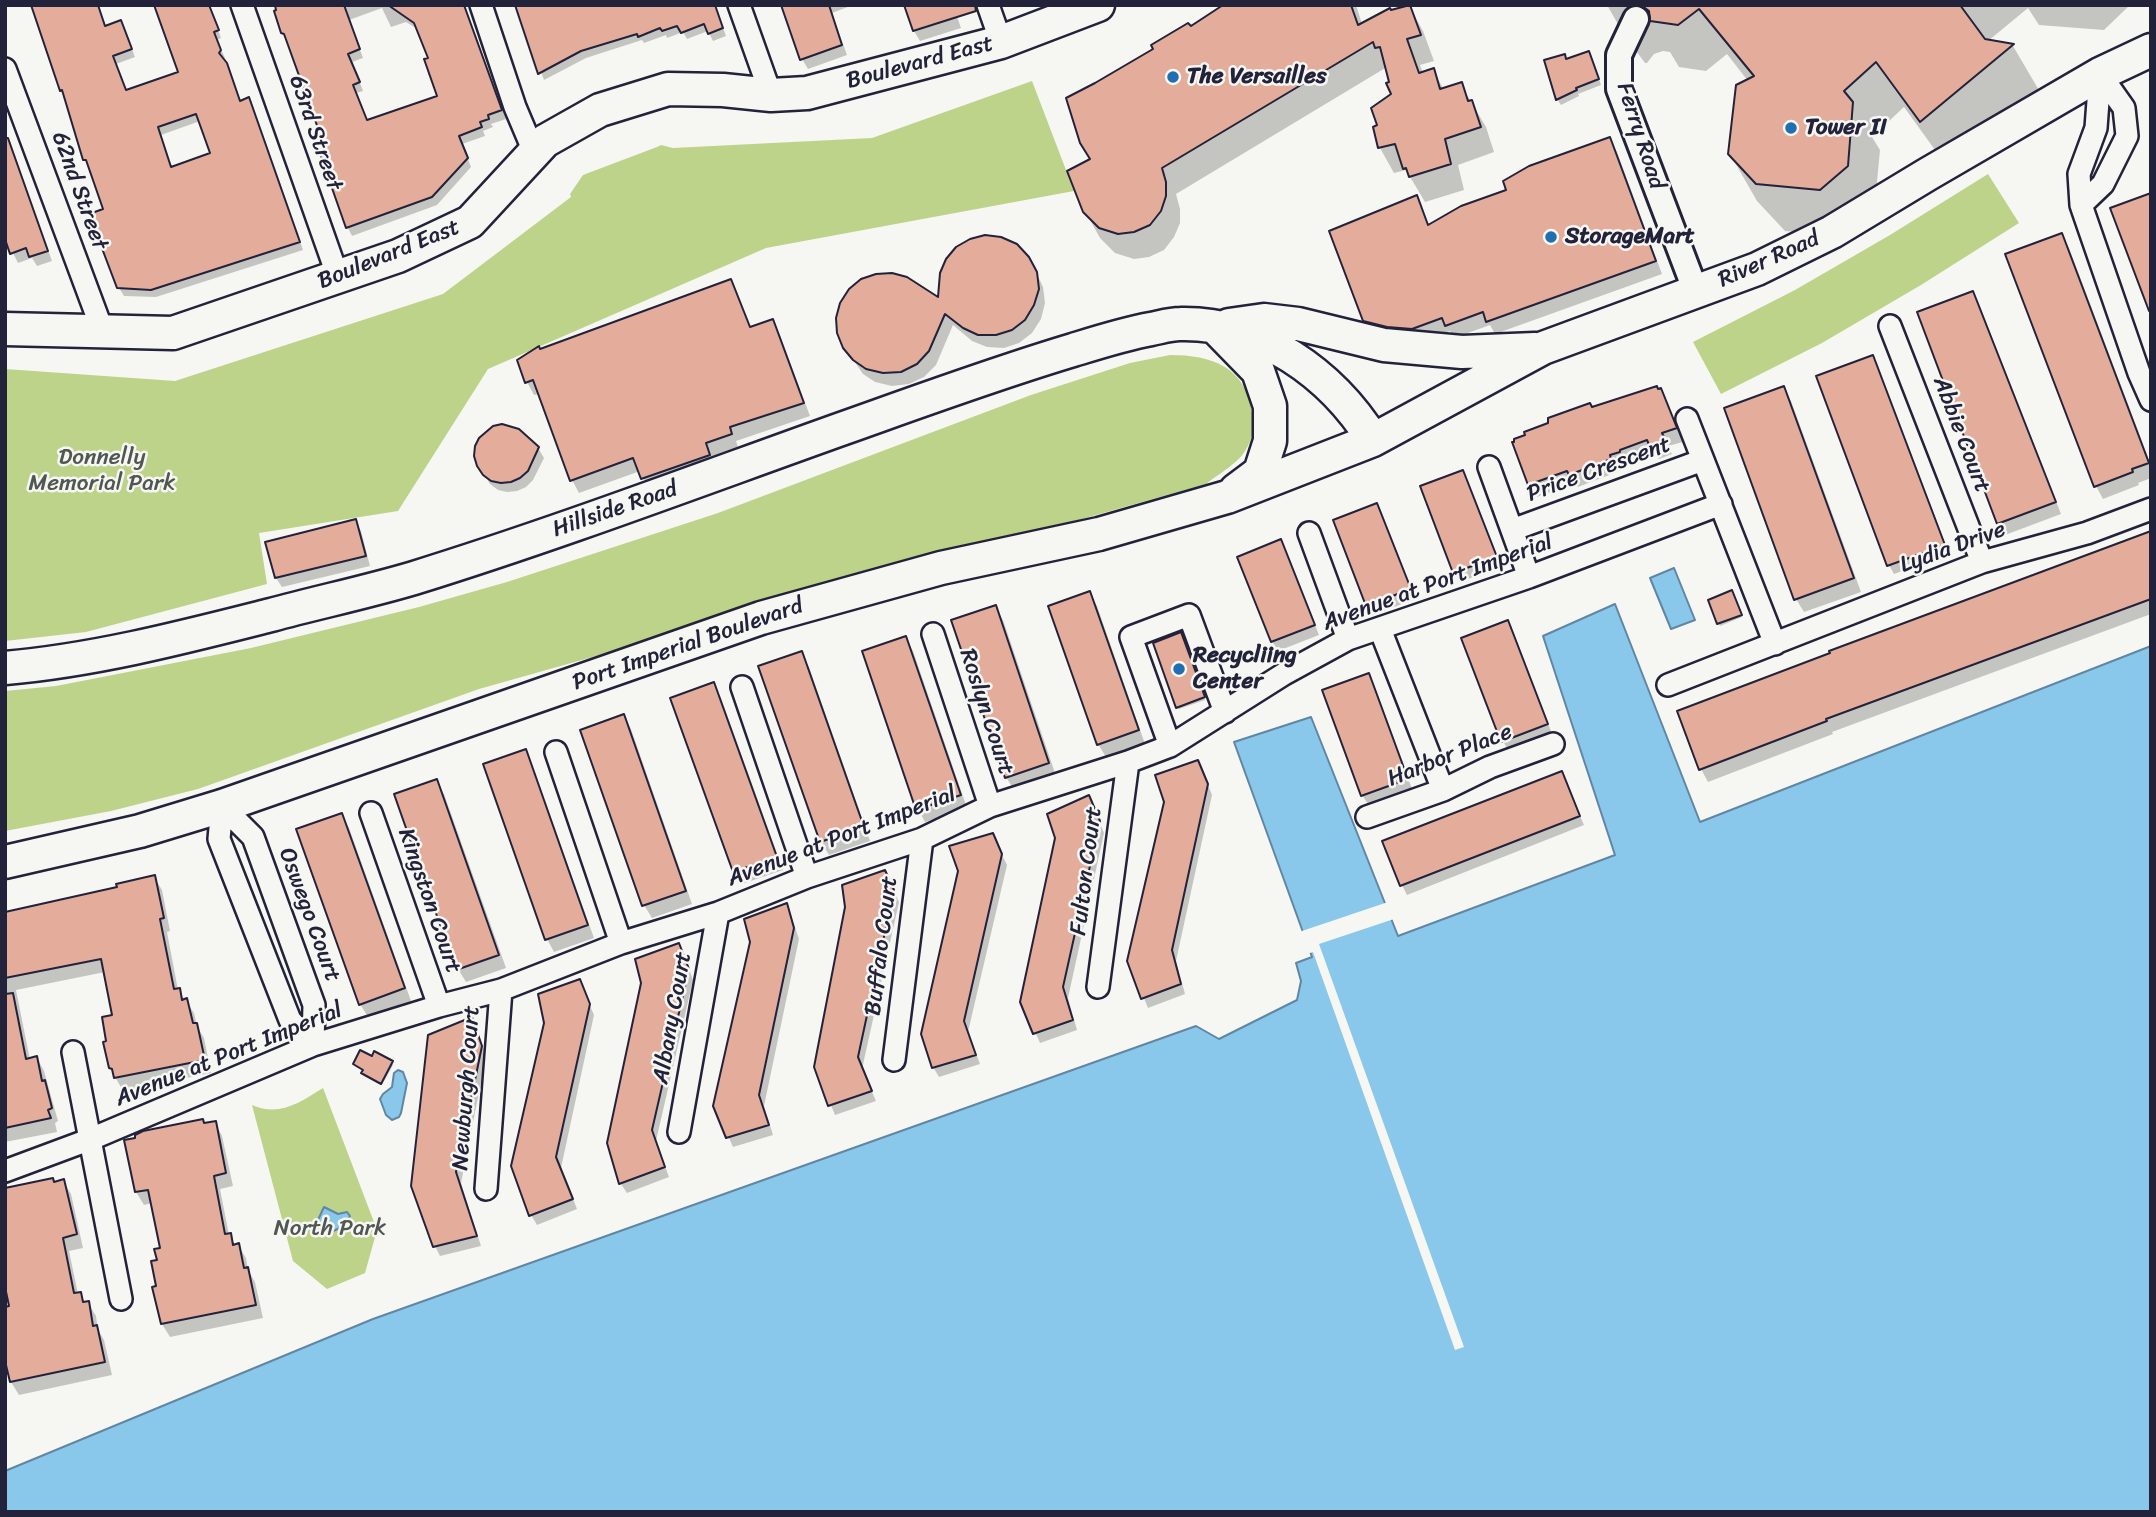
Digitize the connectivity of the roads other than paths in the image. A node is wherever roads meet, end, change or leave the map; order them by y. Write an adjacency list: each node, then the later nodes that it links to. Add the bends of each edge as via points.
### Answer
1 (242, 5): 14 (street, 63rd Street)
2 (481, 5): 12 (street)
3 (739, 5): 11 (street)
4 (988, 5): 7 (street)
5 (1098, 5): 7 (main road, Boulevard East)
6 (1636, 19): 15 (street, Ferry Road, via 1619,55 1619,89)
7 (1001, 42): 11 (main road, Boulevard East, via 807,93)
8 (2151, 50): 10 (main road, River Road)
9 (5, 69): 19 (street, 62nd Street)
10 (2100, 74): 13 (street, via 2096,128 2079,174); 13 (street, via 2124,108 2127,136 2103,184); 15 (main road, River Road, via 1832,232 1758,269)
11 (771, 95): 12 (main road, Boulevard East, via 668,89 600,110)
12 (534, 152): 14 (main road, Boulevard East, via 470,222 398,256)
13 (2081, 205): 21 (street)
14 (338, 277): 19 (main road, Boulevard East, via 173,333)
15 (1696, 292): 20 (main road, River Road)
16 (1890, 326): 31 (street, Abbie Court)
17 (1216, 327): 20 (main road, via 1264,320 1384,345 1462,352); 23 (main road, via 1272,345 1298,361 1326,383); 26 (main road, via 1258,371 1270,406 1270,441 1260,472); 37 (main road, Hillside Road, via 1179,324 1117,335 411,579 142,647)
18 (5, 329): 19 (main road, Boulevard East)
19 (103, 332)
20 (1543, 348): 23 (main road, River Road)
21 (2151, 400)
22 (1687, 419): 24 (street)
23 (1373, 440): 26 (main road, Port Imperial Boulevard)
24 (1703, 460): 27 (street); 29 (street, Price Crescent)
25 (1489, 467): 29 (street, Price Crescent)
26 (1227, 497): 46 (main road, Port Imperial Boulevard, via 1099,534 940,568 761,618)
27 (1721, 505): 32 (street, Avenue at Port Imperial); 36 (street)
28 (2151, 509): 31 (street, Lydia Drive, via 2087,533)
29 (1512, 530): 32 (street, Price Crescent)
30 (1309, 533): 35 (street)
31 (1982, 562): 36 (street, Lydia Drive)
32 (1529, 577): 33 (street, Avenue at Port Imperial)
33 (1380, 629): 35 (street, Avenue at Port Imperial); 45 (street)
34 (933, 634): 47 (street, Roslyn Court)
35 (1348, 639): 40 (street, Avenue at Port Imperial)
36 (1775, 644): 38 (street, Lydia Drive)
37 (5, 668)
38 (1668, 685)
39 (742, 687): 52 (street)
40 (1225, 712): 42 (street, Avenue at Port Imperial); 42 (street, via 1189,615 1131,637)
41 (1553, 744): 45 (street, Harbor Place, via 1490,766)
42 (1170, 746): 44 (street, Avenue at Port Imperial)
43 (556, 752): 54 (street)
44 (1128, 762): 47 (street, Avenue at Port Imperial); 55 (street, Fulton Court)
45 (1443, 790): 49 (street, Harbor Place)
46 (222, 806): 51 (main road, Port Imperial Boulevard); 58 (street, via 219,839 290,1020); 58 (street, Oswego Court, via 253,837 314,1005)
47 (990, 806): 50 (street, Avenue at Port Imperial)
48 (370, 813): 57 (street, Kingston Court)
49 (1367, 817)
50 (922, 839): 52 (street, Avenue at Port Imperial); 60 (street, Buffalo Court)
51 (5, 862)
52 (807, 877): 53 (street, Avenue at Port Imperial)
53 (718, 913): 54 (street, Avenue at Port Imperial); 61 (street, Albany Court)
54 (621, 943): 56 (street, Avenue at Port Imperial)
55 (1098, 987)
56 (501, 990): 57 (street, Avenue at Port Imperial); 64 (street, Newburgh Court)
57 (439, 1006): 58 (street, Avenue at Port Imperial)
58 (313, 1045): 62 (street, Avenue at Port Imperial)
59 (73, 1052): 62 (street)
60 (894, 1060)
61 (679, 1132)
62 (91, 1139): 63 (street, Avenue at Port Imperial); 65 (street)
63 (5, 1171)
64 (486, 1189)
65 (121, 1298)

